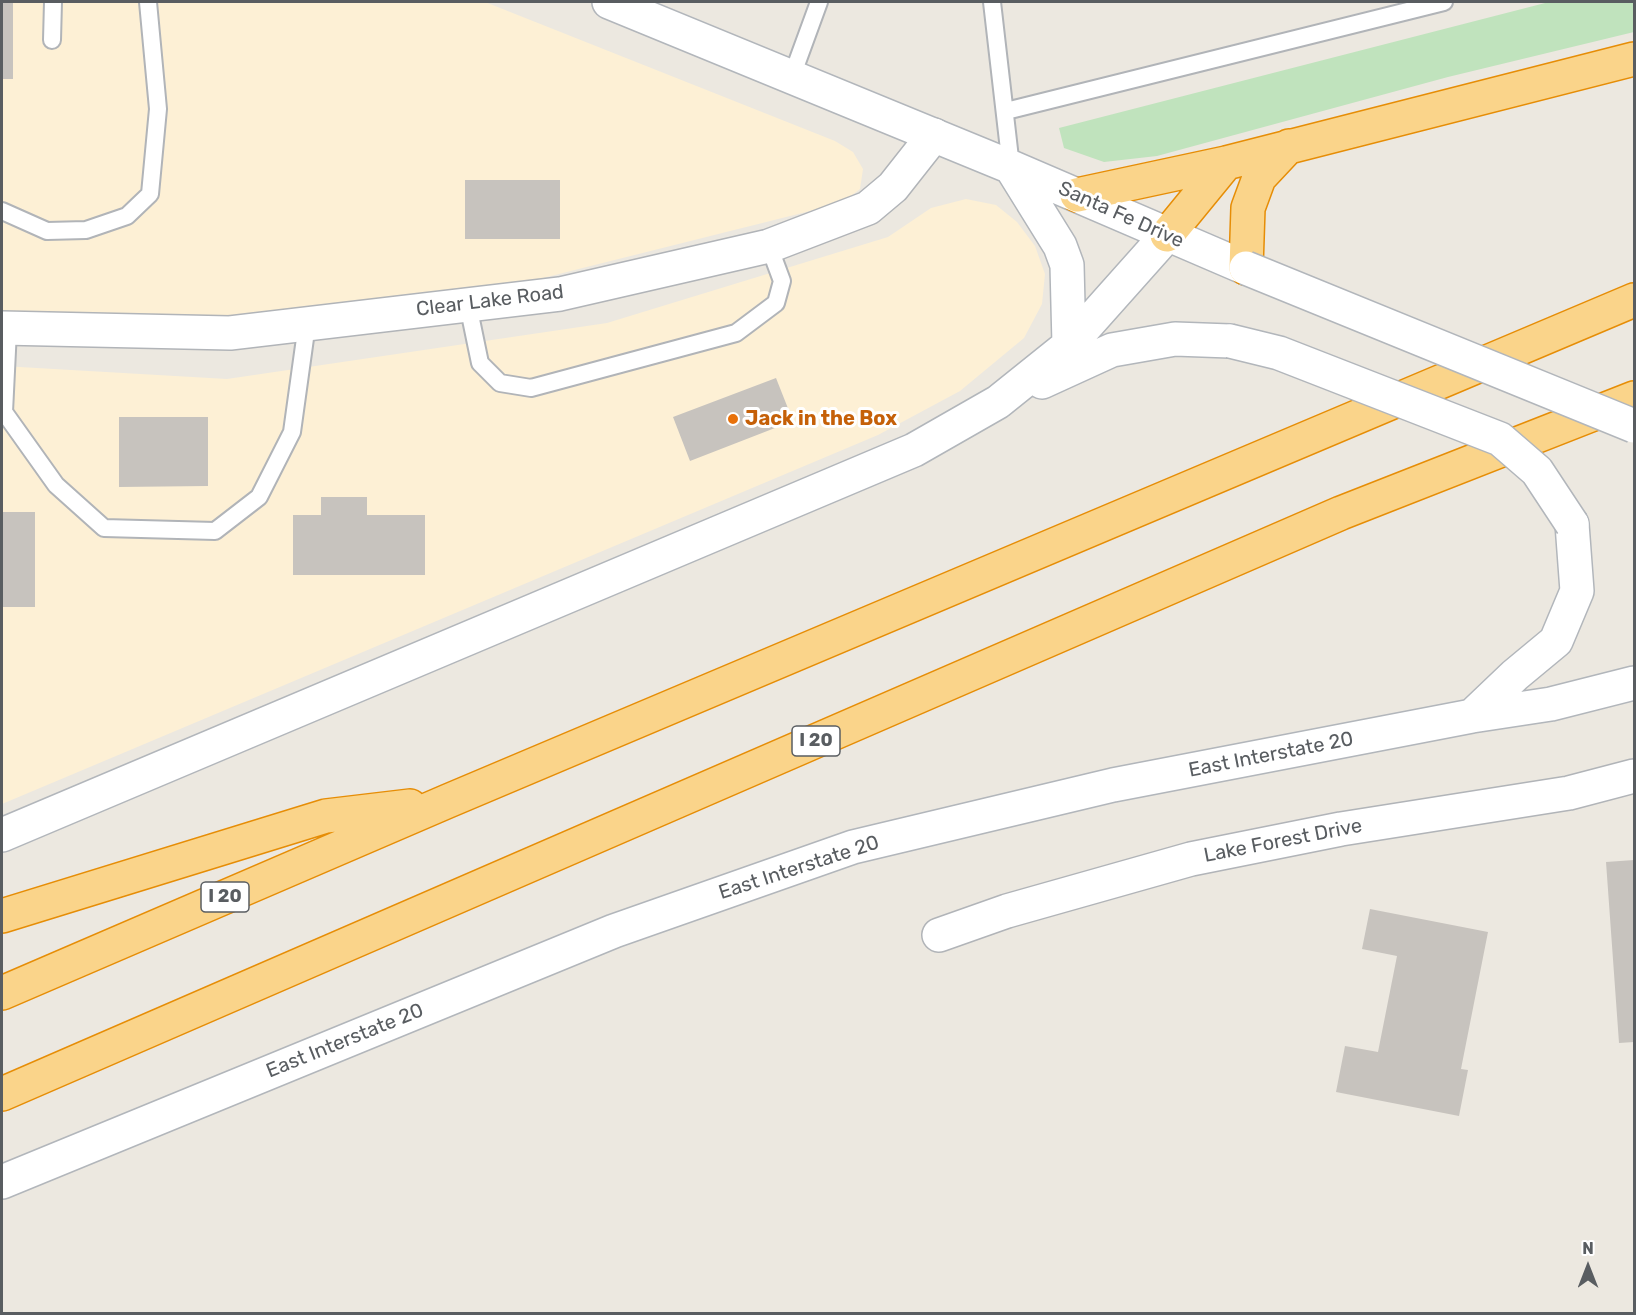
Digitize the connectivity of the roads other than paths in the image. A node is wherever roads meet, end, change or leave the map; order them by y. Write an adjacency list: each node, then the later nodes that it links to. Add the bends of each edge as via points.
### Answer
1 (53, 2): 7 (lane)
2 (148, 2): 16 (lane, via 158,109 150,194 127,216 86,230 47,231)
3 (610, 2): 9 (main road, Santa Fe Drive)
4 (819, 2): 9 (lane)
5 (992, 2): 10 (lane)
6 (1444, 2): 10 (lane)
7 (52, 40)
8 (1635, 59): 12 (highway)
9 (792, 76): 11 (main road, Santa Fe Drive)
10 (1006, 111): 14 (lane)
11 (934, 135): 14 (main road, Santa Fe Drive); 18 (main road, Clear Lake Road, via 893,187 868,208)
12 (1289, 146): 13 (highway); 19 (highway, via 1259,178 1248,208)
13 (1226, 163): 15 (highway); 17 (highway)
14 (1011, 167): 15 (main road, Santa Fe Drive); 24 (main road, via 1060,246 1067,265)
15 (1077, 195): 17 (main road, Santa Fe Drive)
16 (2, 211)
17 (1167, 235): 19 (main road, Santa Fe Drive); 24 (main road)
18 (769, 246): 21 (main road, Clear Lake Road, via 560,294); 21 (lane, via 782,281 776,303 736,333 531,388 500,383 480,363)
19 (1246, 268): 27 (main road, Santa Fe Drive, bridge)
20 (1635, 300): 31 (highway, I 20)
21 (468, 304): 22 (main road, Clear Lake Road)
22 (307, 324): 23 (main road, Clear Lake Road, via 230,333); 23 (lane, via 292,432 259,496 215,531 104,528 56,485 4,412)
23 (5, 329)
24 (1069, 345): 26 (main road)
25 (1635, 398): 36 (highway, I 20, via 1341,513)
26 (998, 402): 29 (main road, bridge, via 1112,350 1175,339 1230,341 1279,352 1500,439 1537,471 1572,524 1577,591 1556,640); 32 (main road, via 914,450)
27 (1635, 426)
28 (1635, 683): 29 (main road, East Interstate 20, via 1551,704)
29 (1472, 716): 37 (main road, East Interstate 20, via 1113,784 853,847 614,931)
30 (1635, 776): 34 (main road, Lake Forest Drive, via 1569,793 1341,829 1191,859 1007,911)
31 (448, 801): 33 (highway, via 326,816); 35 (highway, I 20)
32 (2, 835)
33 (2, 916)
34 (939, 935)
35 (2, 993)
36 (2, 1094)
37 (2, 1182)

